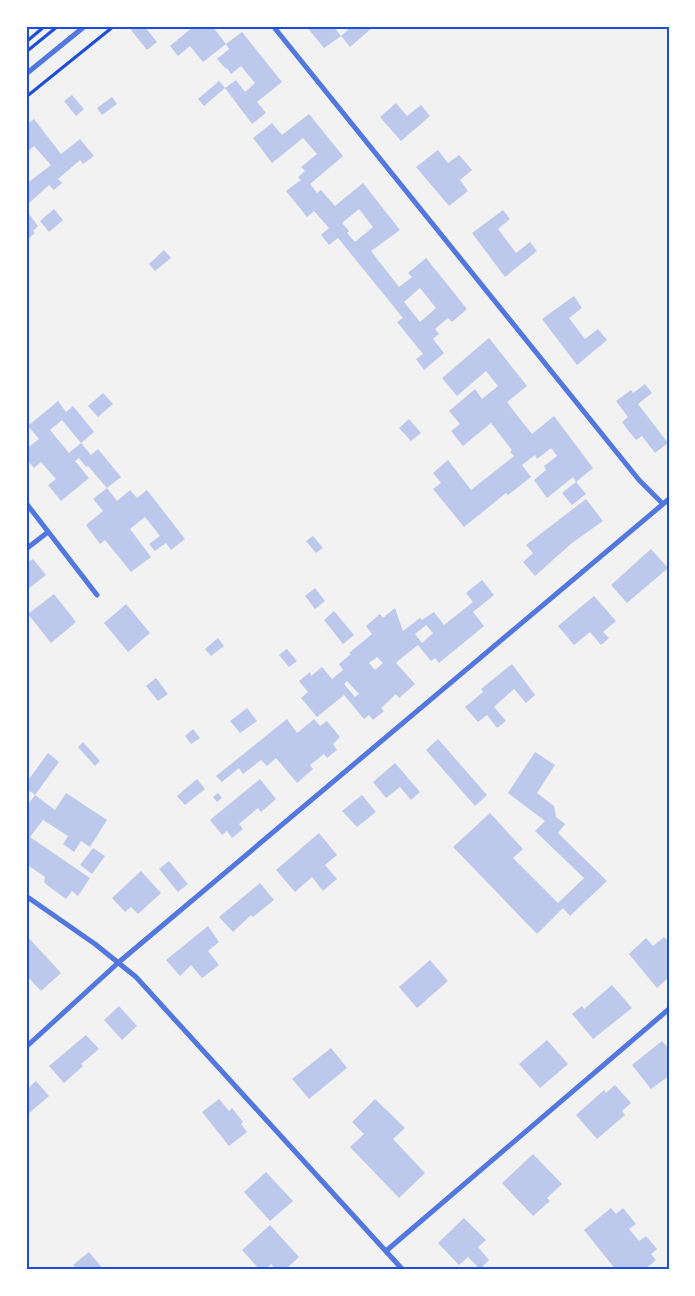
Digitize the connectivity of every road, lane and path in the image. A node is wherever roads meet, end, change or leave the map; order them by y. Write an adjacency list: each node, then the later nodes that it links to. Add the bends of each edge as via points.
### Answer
1 (45, 26): 6 (path)
2 (58, 26): 7 (path)
3 (85, 26): 8 (street)
4 (114, 26): 9 (path)
5 (272, 26): 12 (street, via 633,472)
6 (26, 42)
7 (26, 52)
8 (26, 74)
9 (26, 97)
10 (669, 499): 12 (street)
11 (26, 503): 13 (street)
12 (663, 504): 17 (street)
13 (48, 532): 14 (street); 15 (street)
14 (26, 550)
15 (97, 595)
16 (26, 896): 17 (street)
17 (119, 962): 19 (street); 20 (street, via 136,976)
18 (669, 1009): 20 (street)
19 (26, 1047)
20 (386, 1251): 21 (street)
21 (402, 1270)

